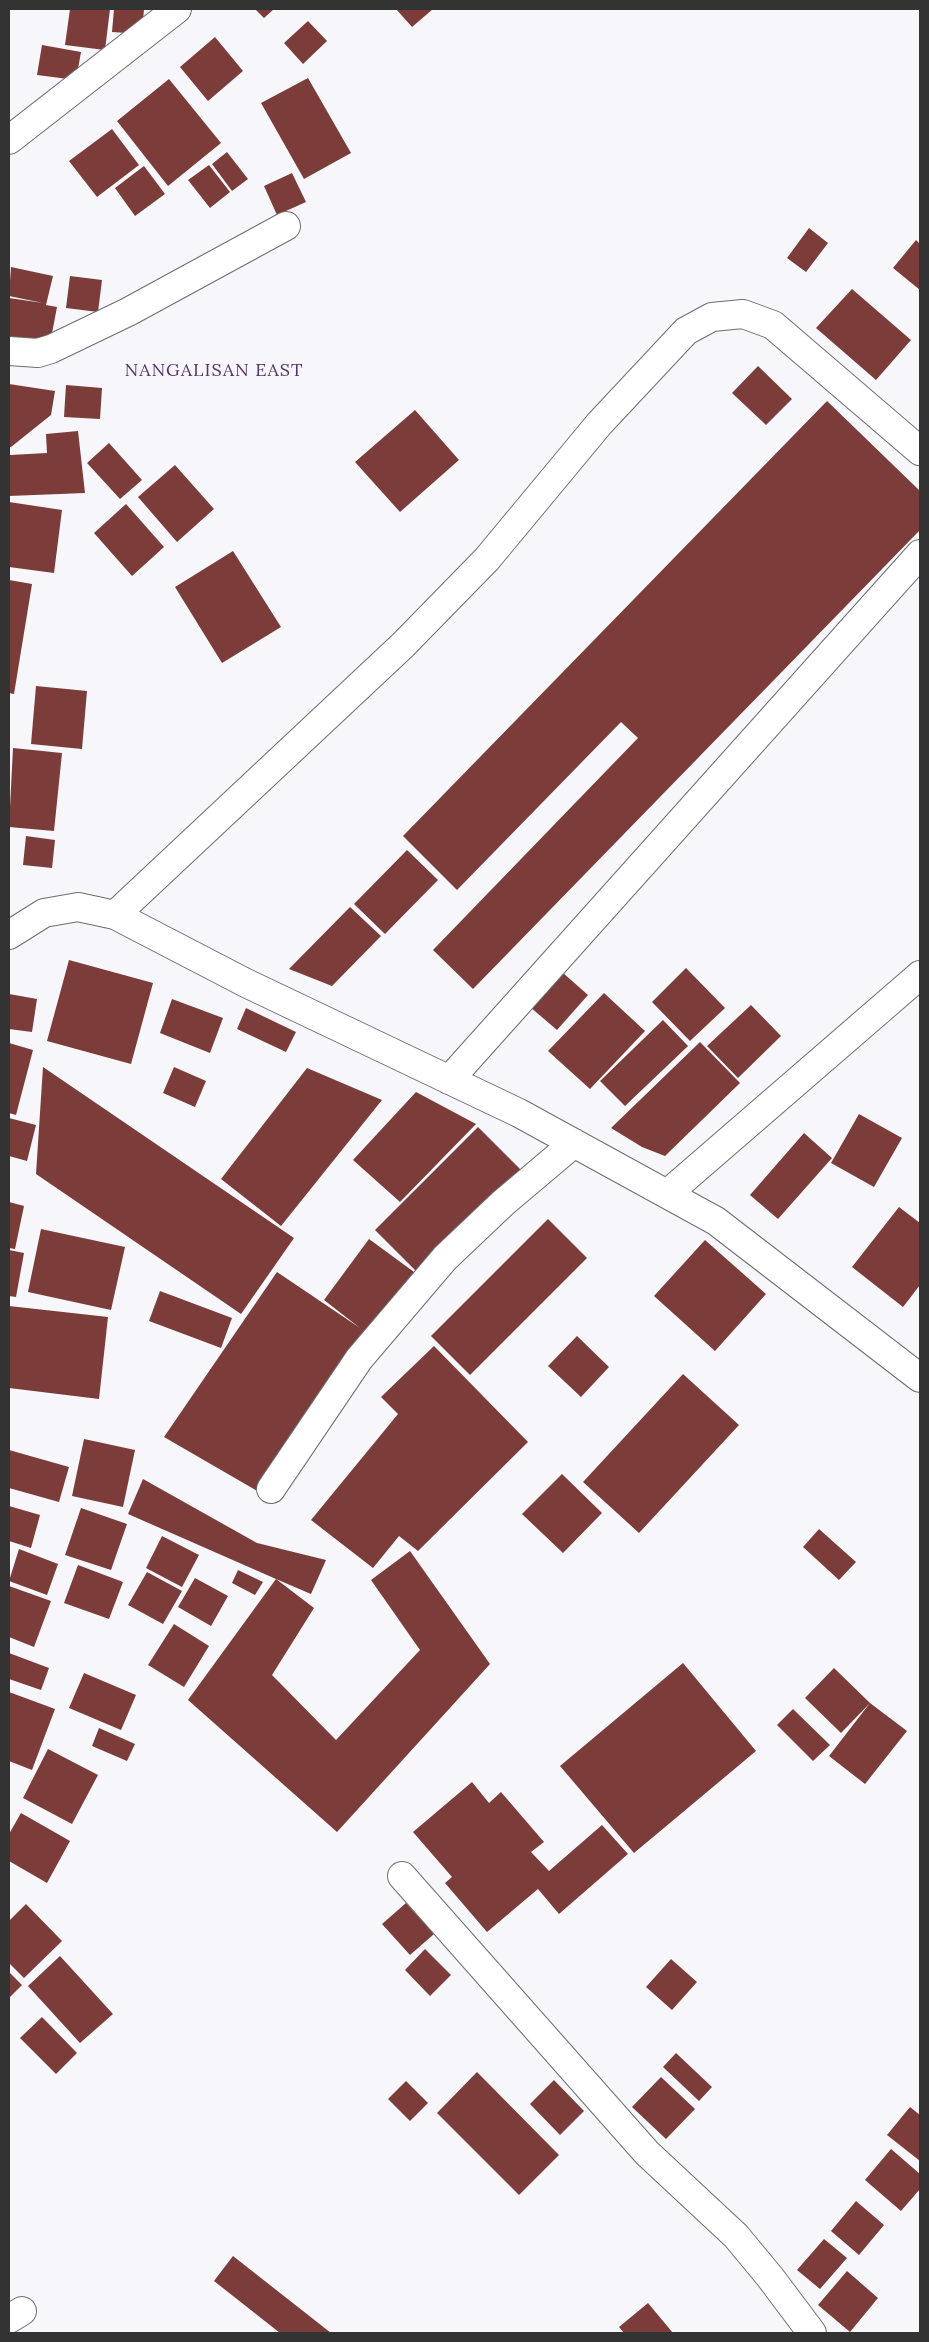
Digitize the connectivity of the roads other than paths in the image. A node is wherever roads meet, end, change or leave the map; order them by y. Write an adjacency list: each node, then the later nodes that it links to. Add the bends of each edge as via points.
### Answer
1 (177, 9): 2 (street)
2 (9, 140)
3 (286, 226): 4 (street, via 128,312 51,349 38,353)
4 (9, 351)
5 (920, 451): 7 (street, via 773,325 743,314 712,317 686,331 599,424 474,572 403,645)
6 (920, 554): 10 (street)
7 (115, 915): 8 (street, via 78,907 44,913); 10 (street, via 246,983)
8 (9, 936)
9 (920, 975): 12 (street)
10 (450, 1080): 11 (street)
11 (574, 1143): 12 (street); 14 (street, via 445,1258 359,1359)
12 (666, 1194): 13 (street, via 716,1221)
13 (920, 1378)
14 (271, 1489)
15 (402, 1876): 16 (street, via 647,2154 736,2236)
16 (812, 2333)

